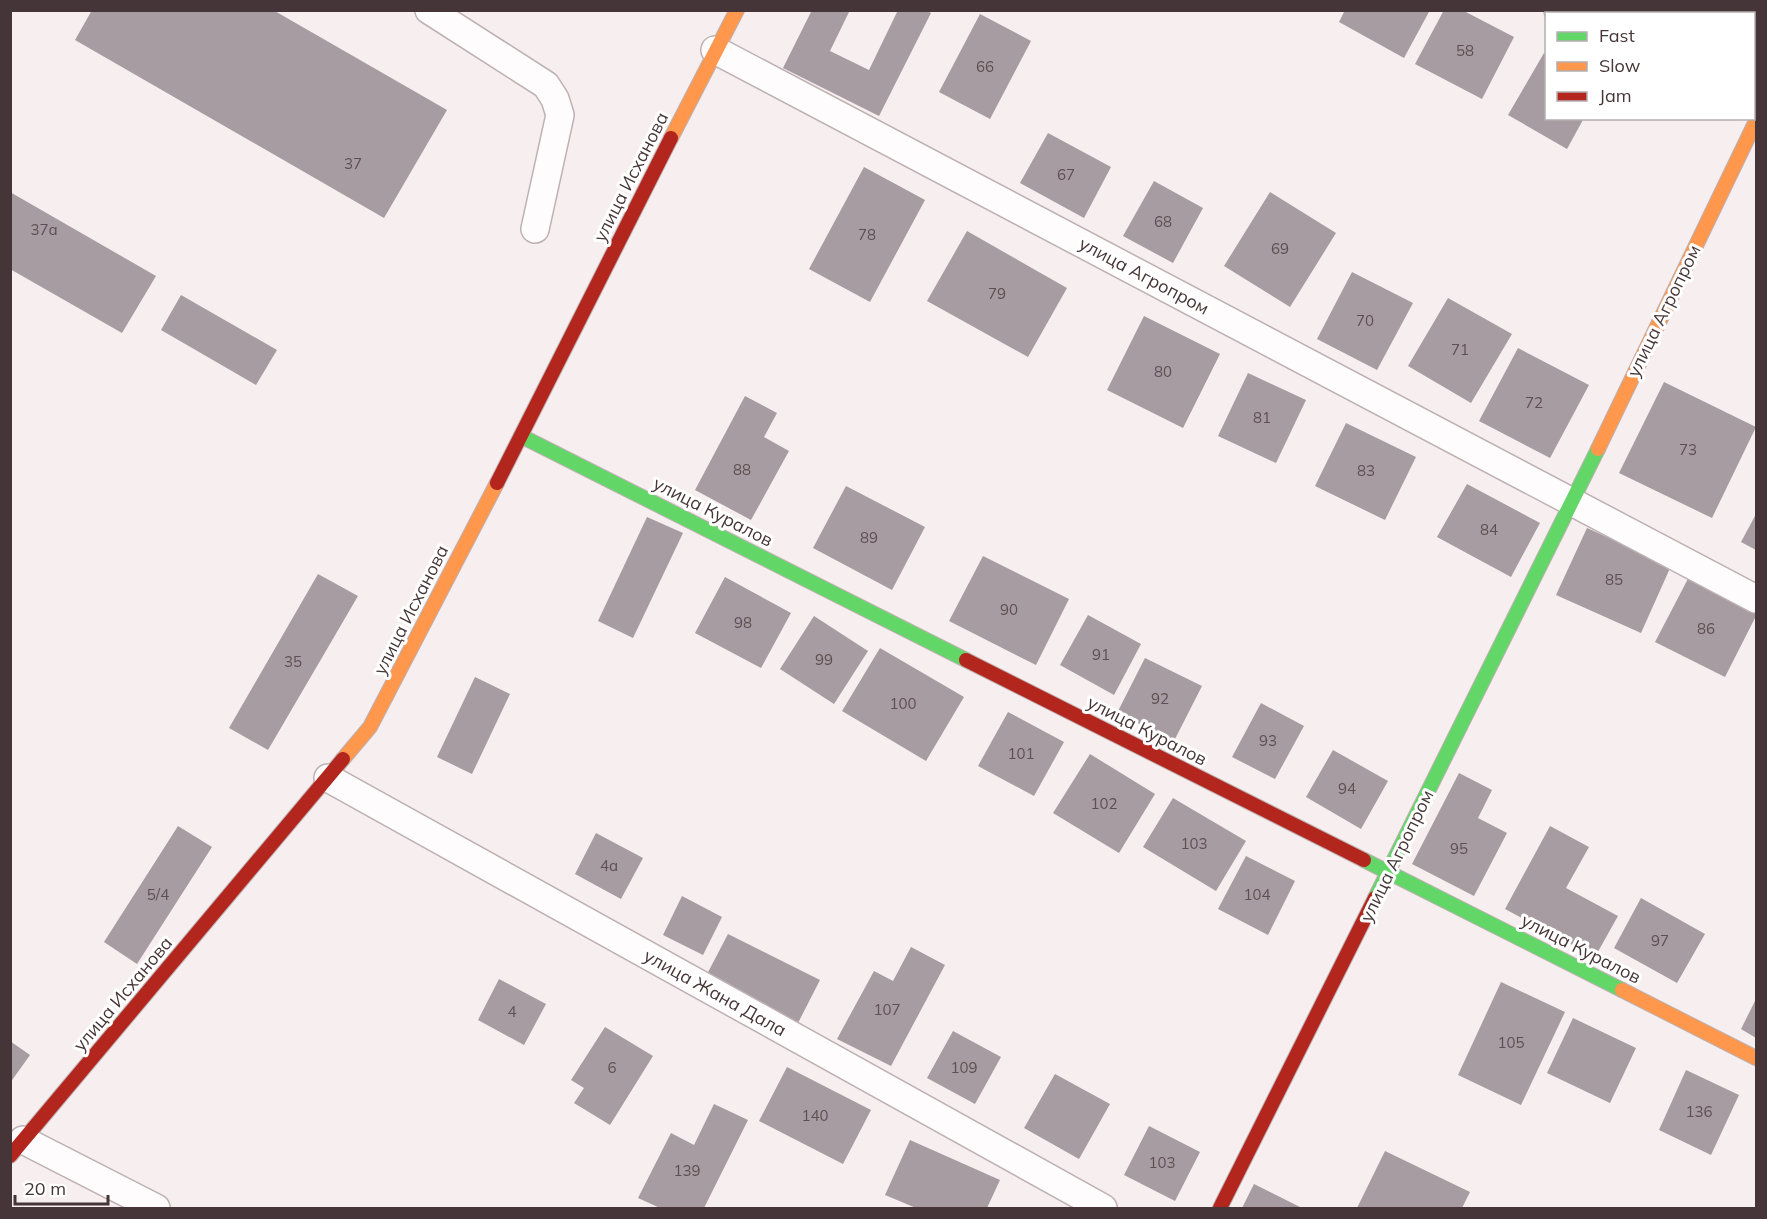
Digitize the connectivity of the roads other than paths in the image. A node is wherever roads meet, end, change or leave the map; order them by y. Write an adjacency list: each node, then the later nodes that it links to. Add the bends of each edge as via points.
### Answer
1 (429, 10): 5 (street, via 546,85 555,99 561,115)
2 (737, 10): 3 (street, улица Исханова)
3 (715, 50): 6 (street, улица Исханова); 7 (street, улица Агропром)
4 (1756, 121): 7 (street, улица Агропром)
5 (535, 229)
6 (521, 436): 9 (street, улица Исханова, via 370,727); 10 (street, улица Куралов)
7 (1572, 502): 8 (street, улица Агропром); 10 (street, улица Агропром)
8 (1756, 599)
9 (328, 778): 12 (street, улица Исханова); 14 (street, улица Жана Дала)
10 (1389, 873): 11 (street, улица Куралов); 15 (street, улица Агропром)
11 (1756, 1058)
12 (17, 1148): 13 (street)
13 (156, 1209)
14 (1103, 1209)
15 (1220, 1209)

